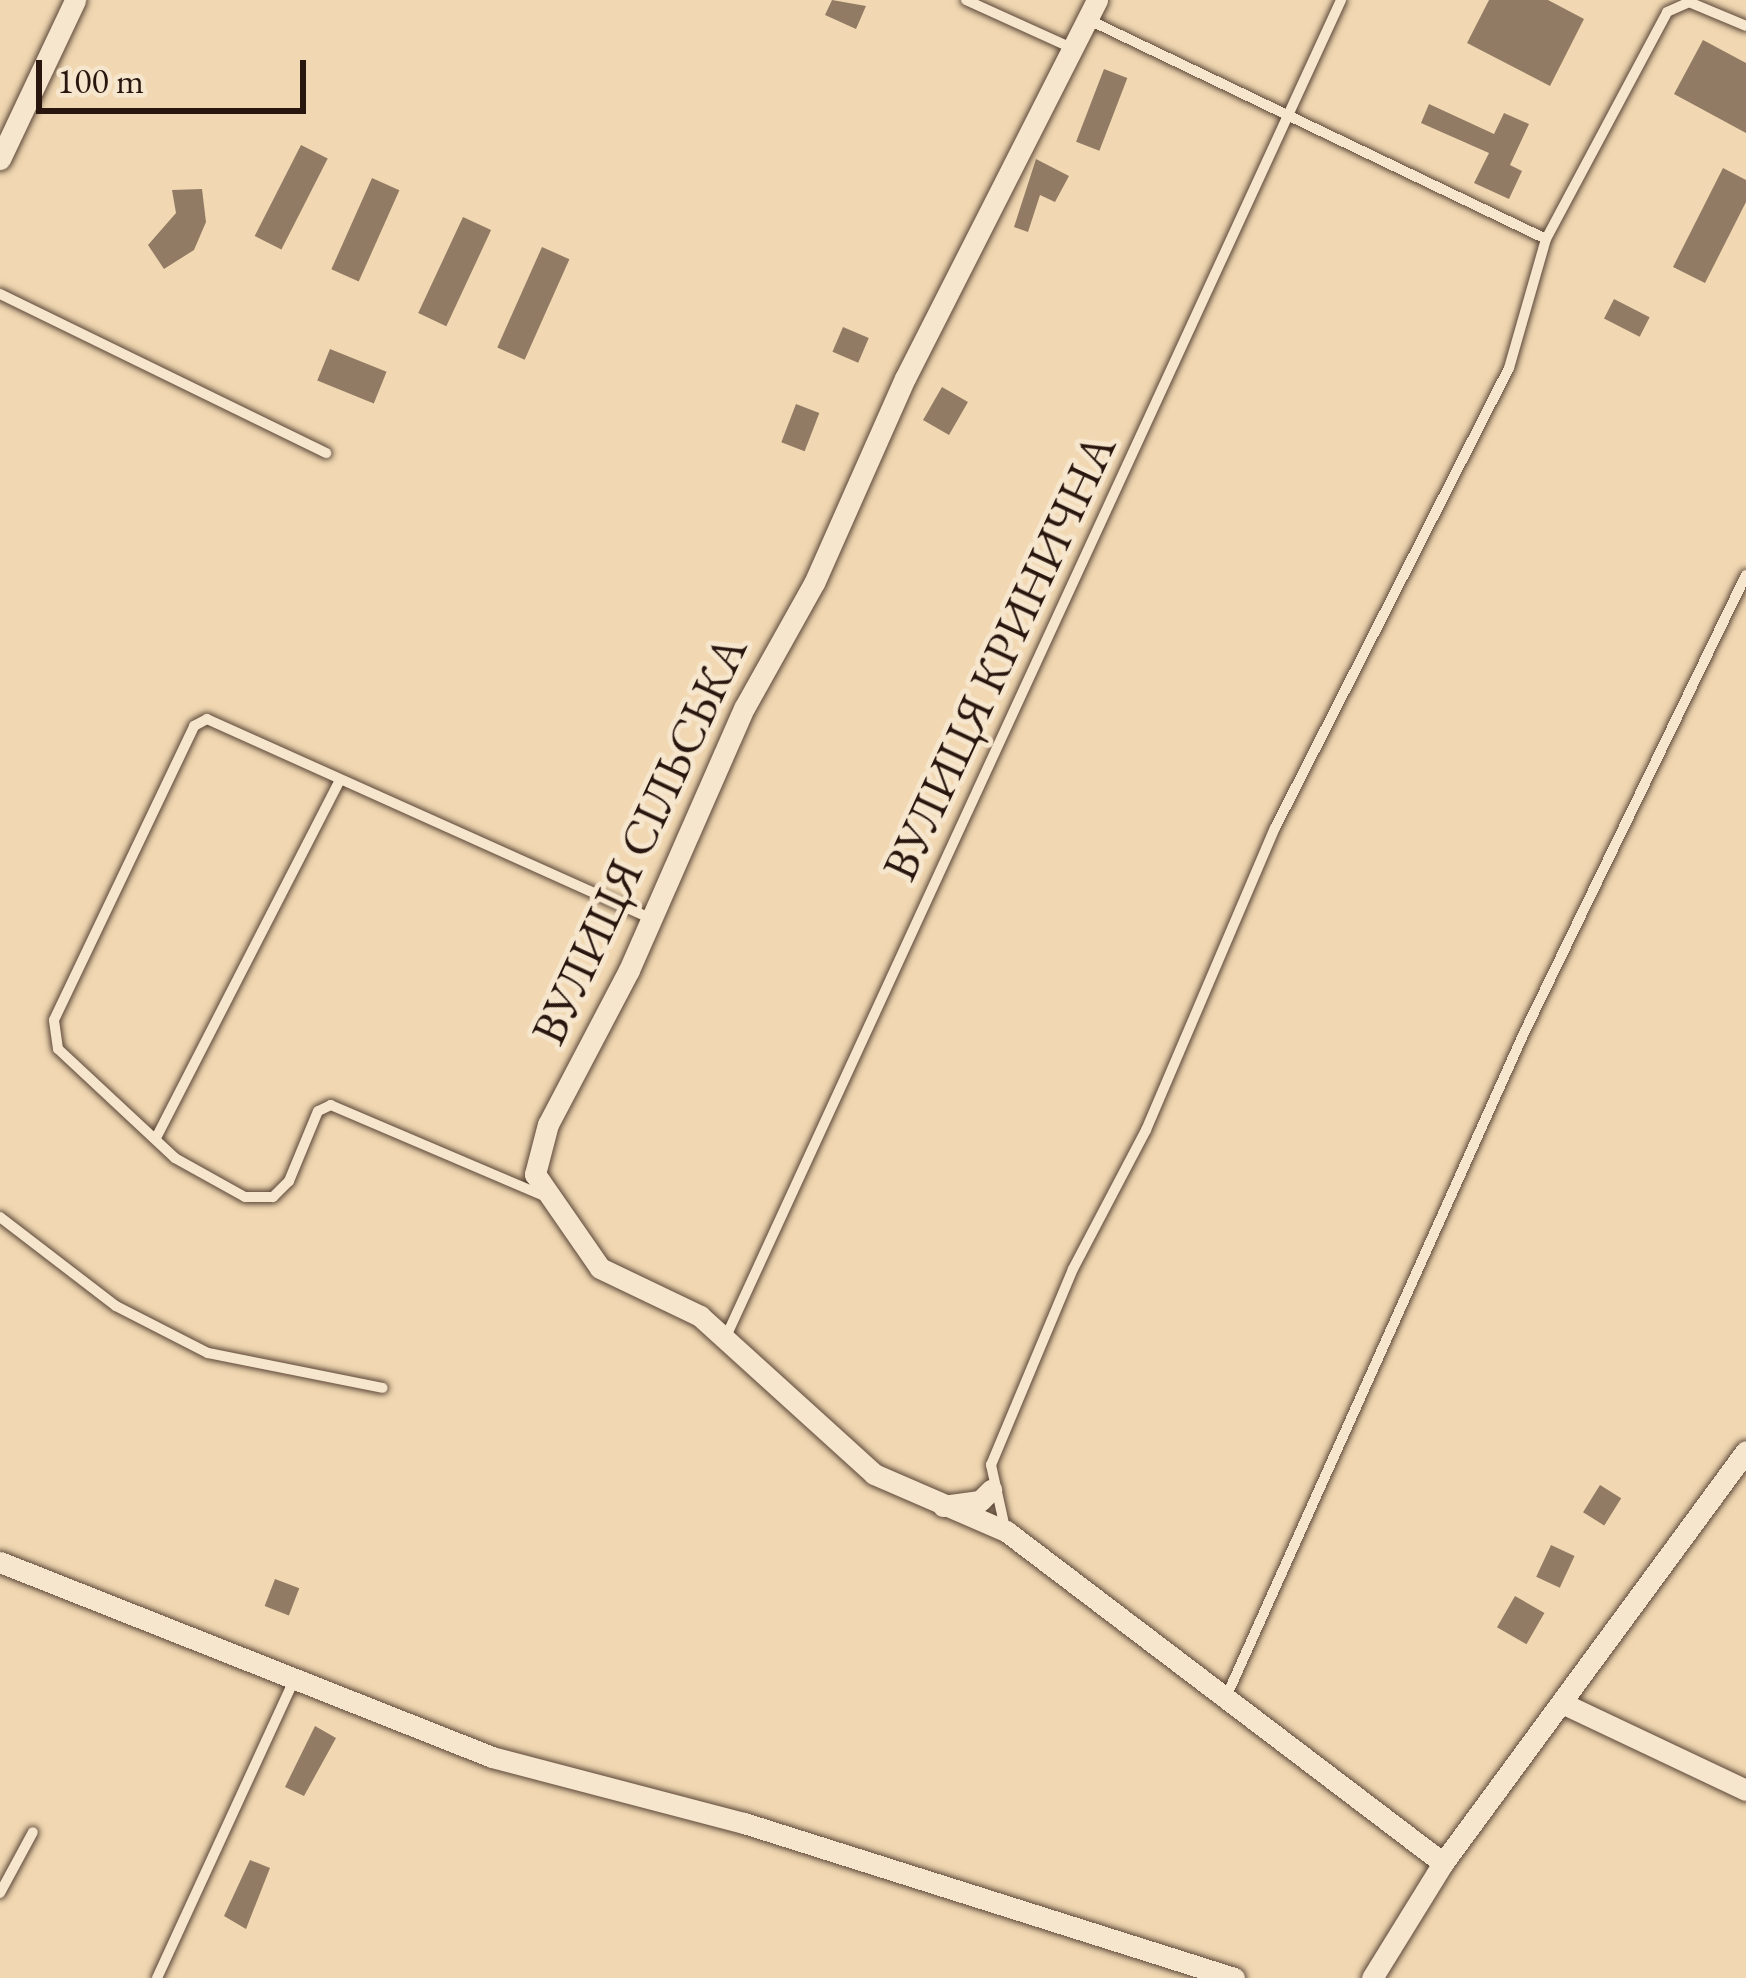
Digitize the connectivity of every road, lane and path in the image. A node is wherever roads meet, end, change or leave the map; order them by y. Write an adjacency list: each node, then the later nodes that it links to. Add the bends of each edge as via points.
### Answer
1 (75, 0): 8 (street)
2 (966, 0): 6 (lane)
3 (1340, 0): 7 (lane, ВУЛИЦЯ КРИНИЧНА)
4 (1092, 10): 6 (street, ВУЛИЦЯ СІЛЬСЬКА); 7 (lane)
5 (1746, 26): 9 (lane, via 1689,2 1666,12)
6 (1072, 48): 14 (street, ВУЛИЦЯ СІЛЬСЬКА, via 905,378 814,583 744,708)
7 (1290, 113): 9 (lane); 18 (lane, ВУЛИЦЯ КРИНИЧНА)
8 (0, 159)
9 (1546, 239): 21 (lane, via 1509,368 1275,828 1146,1130 1072,1269 992,1466)
10 (0, 294): 11 (lane)
11 (326, 453)
12 (1746, 575): 26 (lane, via 1524,1033)
13 (340, 780): 14 (lane); 15 (lane); 15 (lane, via 215,720 194,726 51,1031 58,1048)
14 (650, 918): 16 (street, ВУЛИЦЯ СІЛЬСЬКА, via 543,1134 535,1174)
15 (157, 1136): 16 (lane, via 213,1181 245,1197 273,1197 289,1181 318,1111 340,1106 434,1155)
16 (544, 1196): 18 (street, via 600,1268 678,1300)
17 (0, 1217): 19 (lane, via 116,1306 208,1354)
18 (723, 1344): 22 (street, via 874,1474)
19 (383, 1388)
20 (1746, 1451): 27 (street)
21 (991, 1490): 22 (street, via 980,1501); 23 (lane)
22 (943, 1507): 23 (street)
23 (1006, 1531): 26 (street)
24 (0, 1562): 25 (street)
25 (296, 1678): 32 (lane); 33 (street, via 492,1757 744,1823)
26 (1227, 1695): 30 (street)
27 (1562, 1703): 28 (street); 30 (street)
28 (1746, 1790)
29 (33, 1832): 31 (lane)
30 (1443, 1863): 34 (street)
31 (0, 1893)
32 (158, 1978)
33 (1234, 1978)
34 (1372, 1978)

